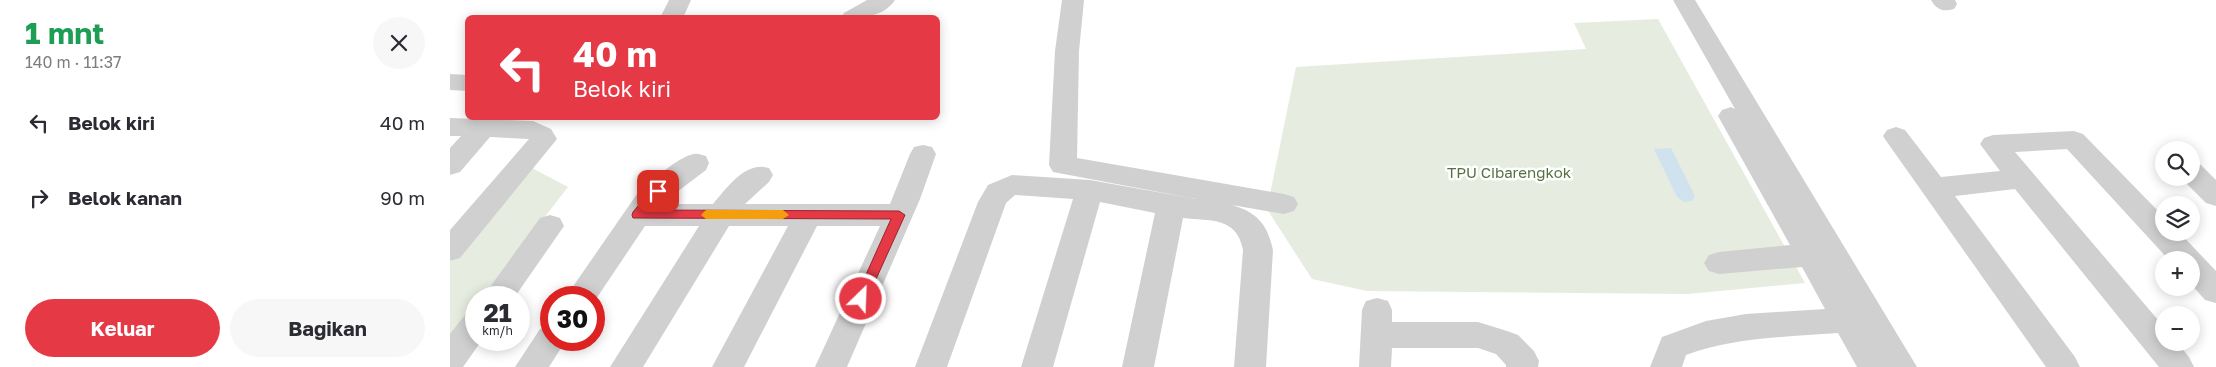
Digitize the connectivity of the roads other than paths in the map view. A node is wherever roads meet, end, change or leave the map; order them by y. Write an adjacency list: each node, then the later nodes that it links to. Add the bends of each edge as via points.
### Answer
1 (680, 0): 6 (street)
2 (884, 0): 7 (street)
3 (1074, 0): 22 (street, via 1067,51 1063,165)
4 (1664, 0): 28 (street)
5 (1684, 0): 28 (street)
6 (672, 15)
7 (857, 15)
8 (450, 82): 9 (street)
9 (465, 83)
10 (450, 128): 11 (street)
11 (484, 128): 15 (street); 30 (street, via 533,130 542,135 544,142)
12 (1896, 136): 19 (street)
13 (923, 154): 27 (street)
14 (696, 163): 24 (street, via 658,191)
15 (450, 165)
16 (759, 175): 25 (street)
17 (2021, 179): 19 (street); 31 (street, via 1992,144 2074,140); 56 (street)
18 (2200, 181): 21 (street)
19 (1934, 188): 55 (street)
20 (1090, 190): 23 (street); 47 (street, via 1012,185 998,192); 48 (street)
21 (2216, 196)
22 (1284, 204)
23 (1171, 206): 49 (street); 50 (street, via 1234,216 1244,221 1256,239 1258,250)
24 (638, 215): 25 (street); 36 (street)
25 (721, 215): 26 (street); 44 (street)
26 (808, 215): 27 (street); 45 (street)
27 (899, 215): 46 (street)
28 (1803, 222): 32 (street); 54 (street)
29 (550, 226): 35 (street)
30 (450, 250)
31 (2179, 251)
32 (1810, 256): 33 (street); 38 (street)
33 (1719, 263)
34 (2200, 274): 37 (street)
35 (505, 286)
36 (588, 286)
37 (2216, 291)
38 (1846, 320): 52 (street, via 1746,327 1706,334 1673,346); 53 (street)
39 (465, 339): 41 (street)
40 (542, 351): 43 (street)
41 (450, 359)
42 (1528, 365): 51 (street, via 1507,344 1478,335 1377,322)
43 (531, 367)
44 (626, 367)
45 (728, 367)
46 (831, 367)
47 (931, 367)
48 (1037, 367)
49 (1138, 367)
50 (1250, 367)
51 (1375, 367)
52 (1666, 367)
53 (1874, 367)
54 (1900, 367)
55 (2064, 367)
56 (2178, 367)

